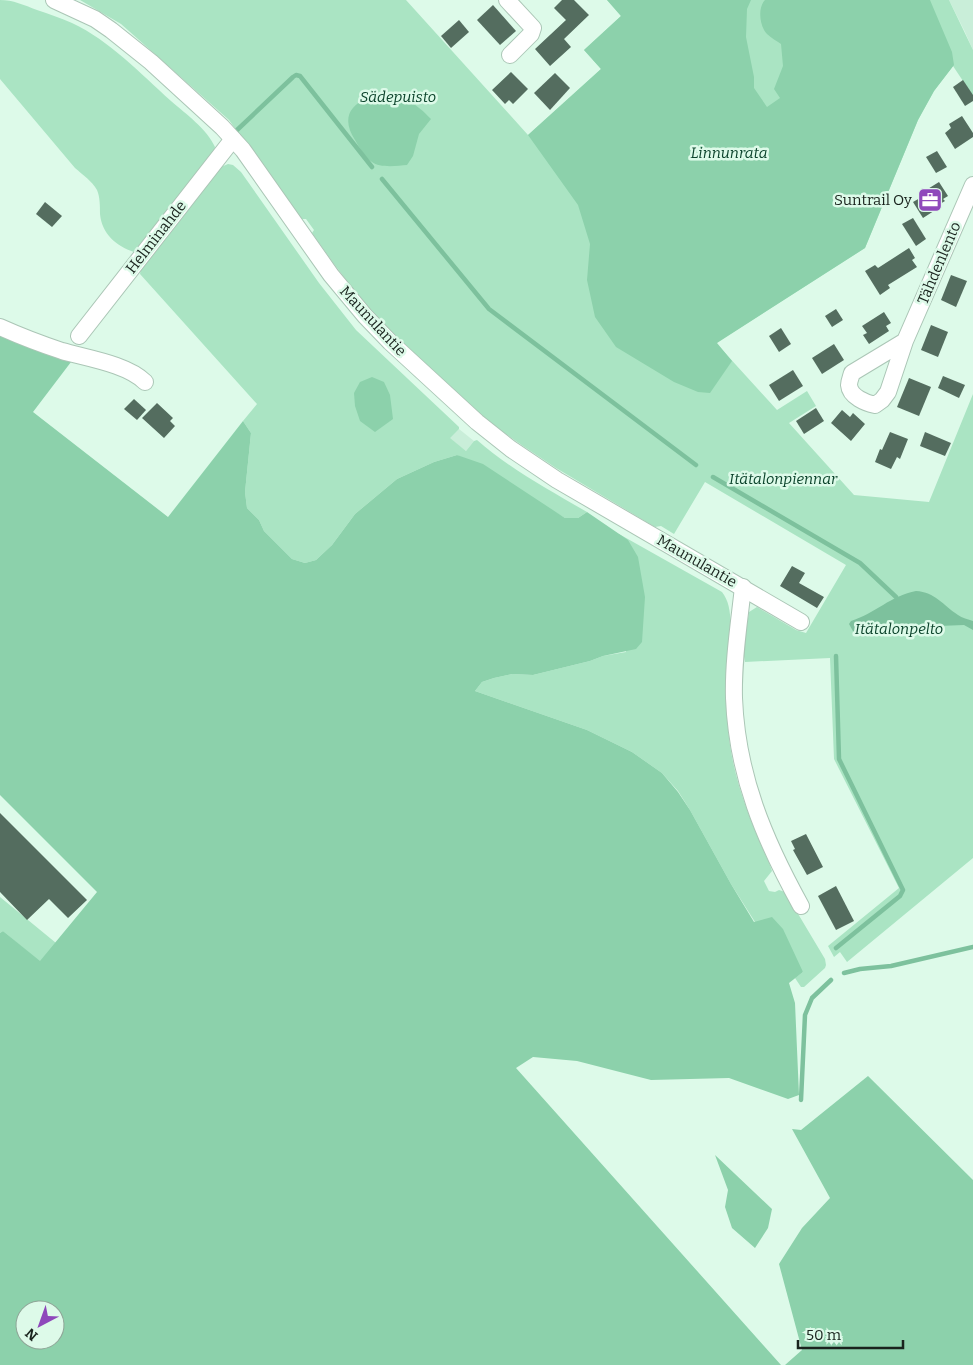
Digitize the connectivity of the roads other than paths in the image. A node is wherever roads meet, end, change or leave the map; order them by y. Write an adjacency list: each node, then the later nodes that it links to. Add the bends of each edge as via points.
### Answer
1 (54, 0): 4 (street, Maunulantie, via 95,19 126,41)
2 (507, 0): 3 (street, via 533,28)
3 (510, 54)
4 (233, 139): 7 (street, Helminahde); 10 (street, Maunulantie, via 346,293 390,342 461,408 511,449 558,480)
5 (973, 185): 8 (street, Tähdenlento)
6 (0, 327): 9 (street, via 59,350 121,368)
7 (78, 336)
8 (906, 341)
9 (145, 382)
10 (743, 587): 11 (street, Maunulantie); 12 (street, Maunulantie, via 734,696 742,765 764,831)
11 (801, 622)
12 (801, 906)

